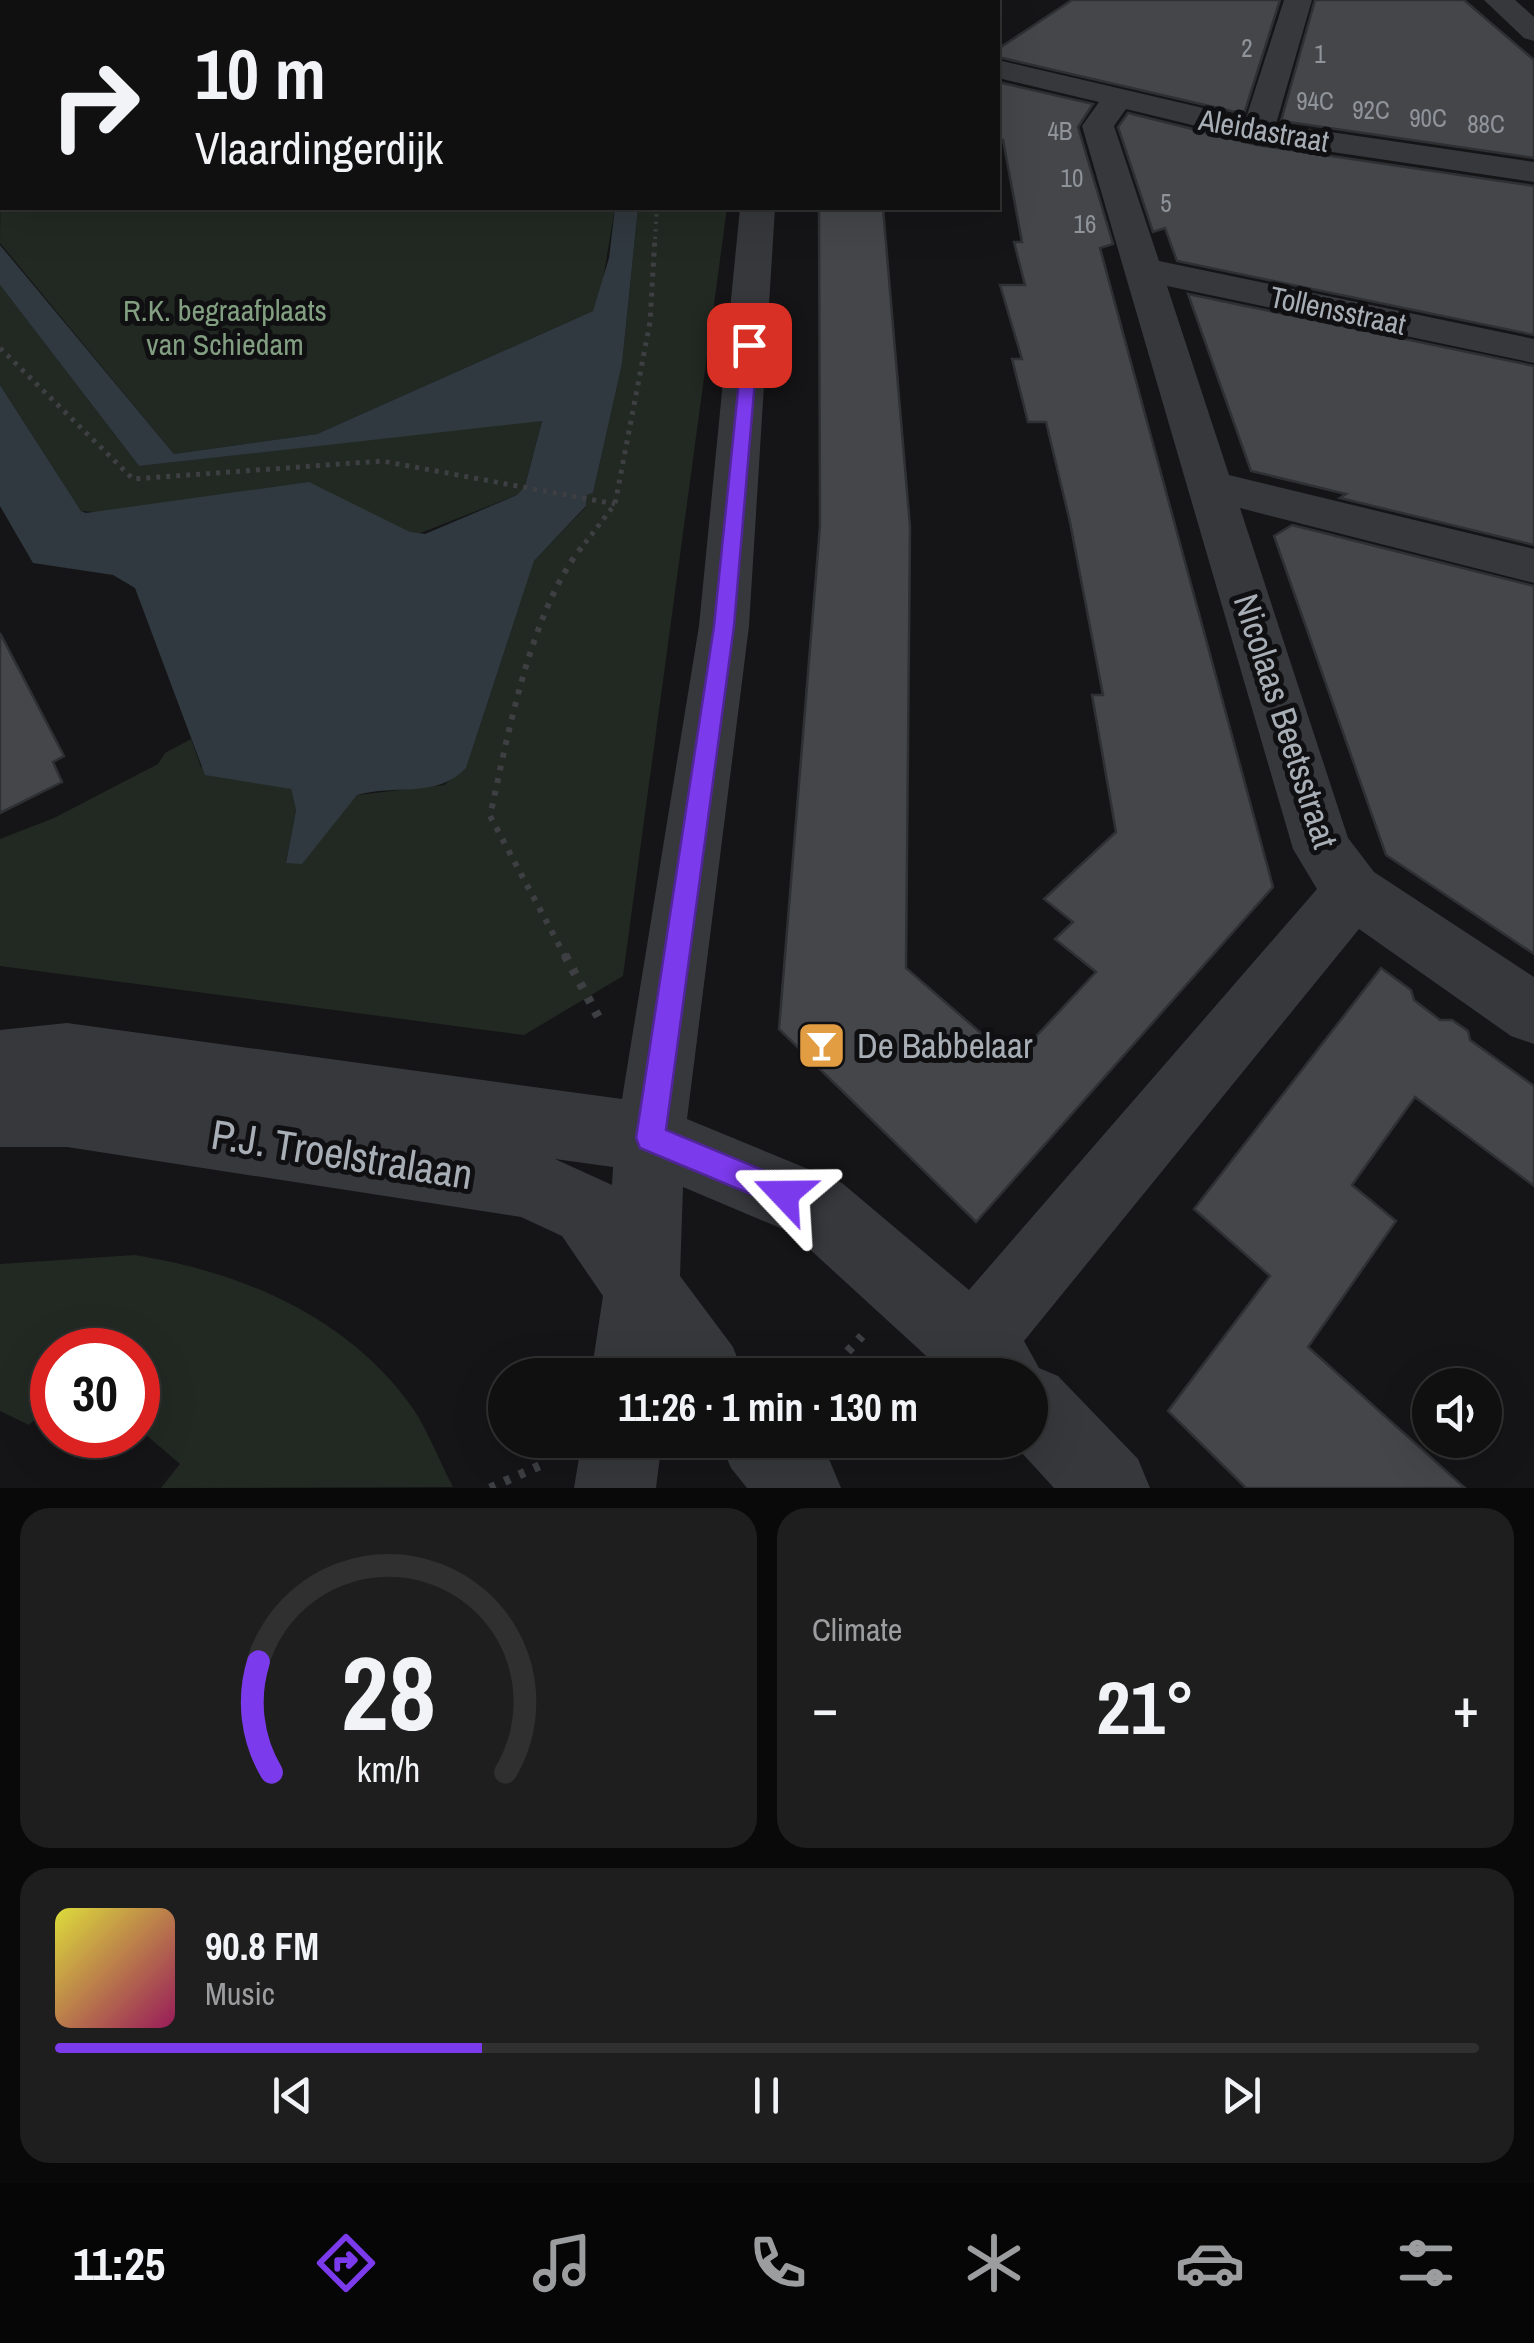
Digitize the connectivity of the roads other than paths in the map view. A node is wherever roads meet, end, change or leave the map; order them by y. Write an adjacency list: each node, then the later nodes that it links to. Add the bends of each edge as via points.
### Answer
1 (1298, 0): 6 (street)
2 (1498, 0): 3 (street)
3 (1534, 32)
4 (1000, 70): 5 (street, Aleidastraat)
5 (1116, 100): 6 (street, Aleidastraat); 9 (street, Nicolaas Beetsstraat, via 1098,126)
6 (1258, 131): 7 (street, Aleidastraat)
7 (1534, 172)
8 (758, 210): 17 (street, via 724,626)
9 (1142, 269): 10 (street, Tollensstraat); 11 (street, Nicolaas Beetsstraat)
10 (1534, 351)
11 (1211, 486): 12 (street); 13 (street, Nicolaas Beetsstraat, via 1322,849)
12 (1534, 566)
13 (1352, 891): 14 (street); 22 (street, Nicolaas Beetsstraat)
14 (1534, 1014)
15 (0, 1062): 17 (street, P.J. Troelstralaan, via 67,1055)
16 (0, 1113): 18 (street, P.J. Troelstralaan, via 67,1113 526,1182 587,1211)
17 (650, 1138): 18 (street); 21 (street, P.J. Troelstralaan, via 817,1208)
18 (642, 1284): 19 (street); 20 (street, P.J. Troelstralaan)
19 (632, 1358)
20 (693, 1358)
21 (987, 1358)
22 (989, 1358)
23 (1048, 1423): 28 (street)
24 (619, 1458): 26 (street)
25 (774, 1458): 27 (street)
26 (615, 1488)
27 (800, 1488)
28 (1109, 1488)

